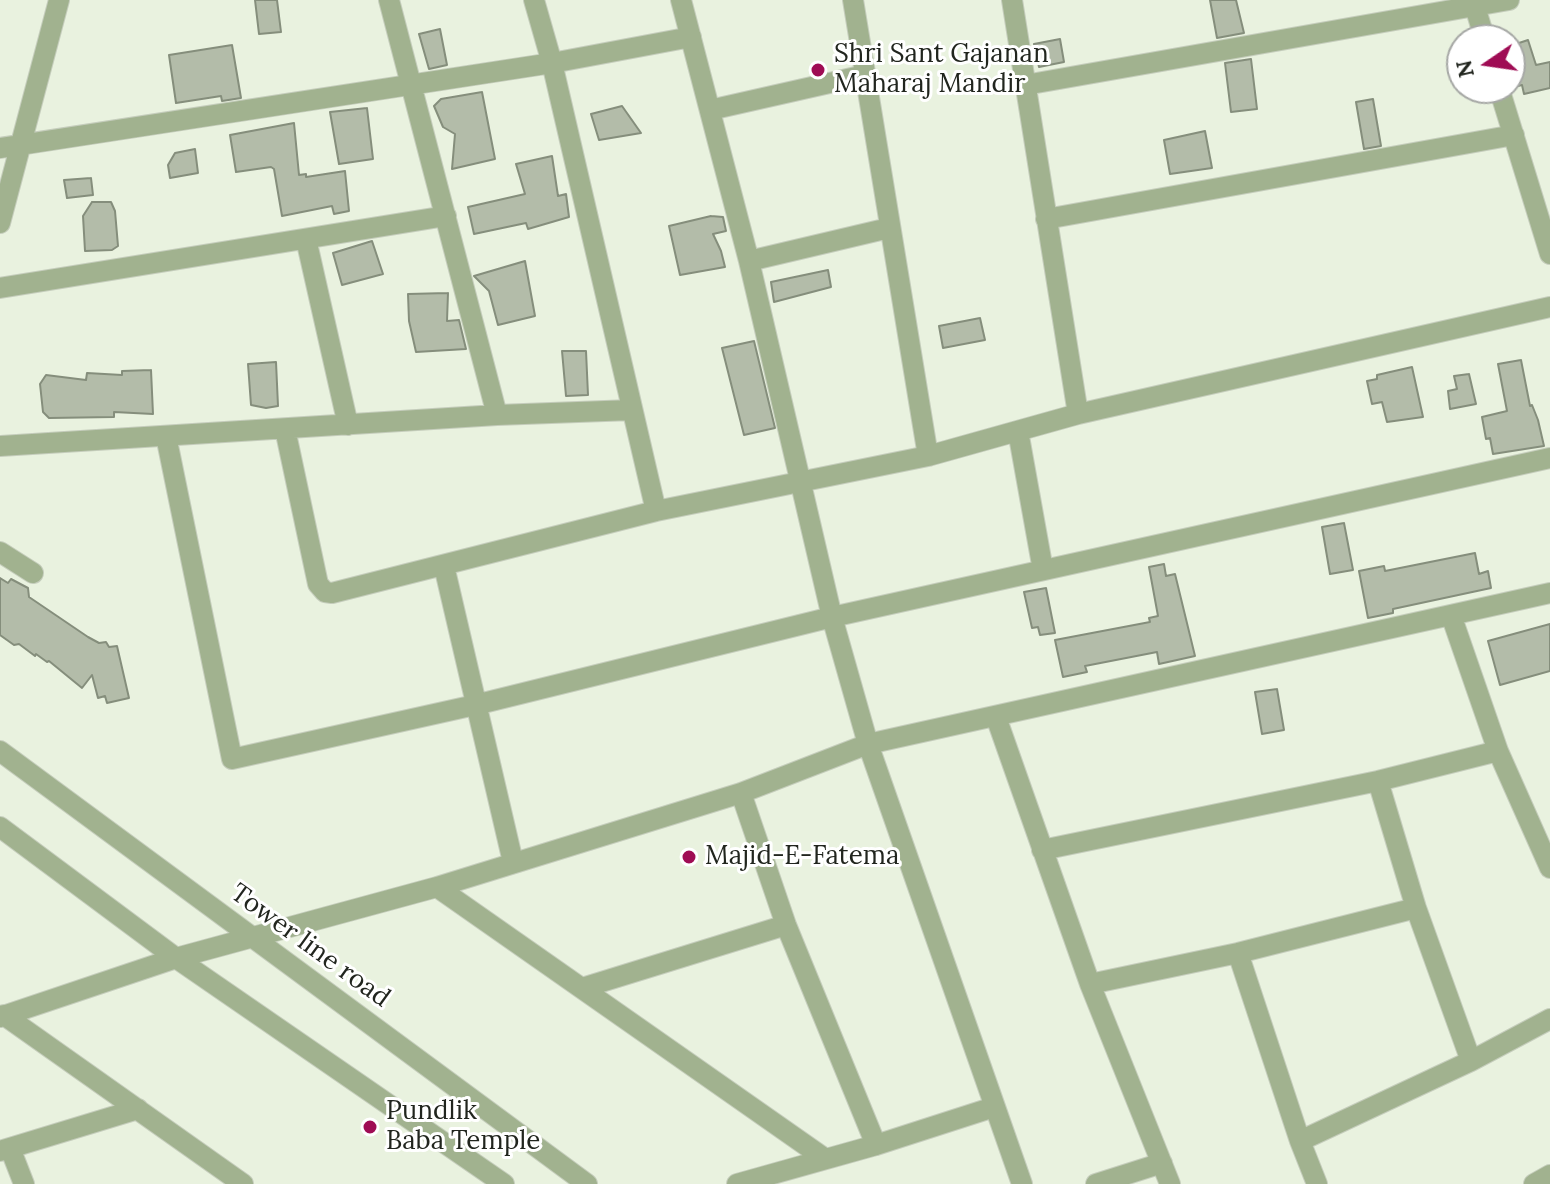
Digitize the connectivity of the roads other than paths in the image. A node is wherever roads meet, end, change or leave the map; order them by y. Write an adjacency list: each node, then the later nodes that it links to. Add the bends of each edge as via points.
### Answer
1 (59, 0): 18 (street)
2 (389, 0): 13 (street)
3 (534, 0): 11 (street)
4 (681, 0): 10 (street)
5 (853, 0): 12 (street)
6 (1012, 0): 14 (street)
7 (1509, 0): 8 (street)
8 (1474, 3): 9 (street); 14 (street)
9 (1480, 24)
10 (691, 37): 11 (street); 16 (street)
11 (552, 63): 13 (street); 28 (street)
12 (865, 75): 16 (street); 22 (street)
13 (411, 85): 18 (street); 19 (street)
14 (1025, 85): 20 (street)
15 (1504, 104): 17 (street)
16 (710, 110): 25 (street)
17 (1514, 135): 20 (street); 24 (street)
18 (10, 147): 21 (street)
19 (446, 216): 23 (street); 30 (street)
20 (1046, 219): 29 (street)
21 (0, 223)
22 (889, 228): 25 (street); 36 (street)
23 (306, 239): 26 (street); 31 (street)
24 (1550, 254)
25 (749, 261): 38 (street)
26 (0, 288)
27 (1550, 307): 29 (street)
28 (632, 410): 30 (street); 39 (street)
29 (1078, 414): 33 (street)
30 (497, 415): 31 (street)
31 (348, 425): 32 (street)
32 (285, 429): 34 (street); 41 (street, via 318,584 325,592)
33 (1018, 431): 36 (street); 42 (street)
34 (166, 436): 35 (street); 47 (street, via 232,759)
35 (0, 446)
36 (928, 456): 38 (street)
37 (1550, 458): 42 (street)
38 (799, 483): 39 (street); 46 (street)
39 (656, 511): 41 (street)
40 (0, 552): 43 (street)
41 (444, 566): 47 (street)
42 (1043, 570): 46 (street)
43 (33, 573)
44 (1550, 593): 45 (street)
45 (1451, 615): 48 (street); 51 (street)
46 (832, 617): 47 (street); 49 (street)
47 (475, 705): 56 (street)
48 (996, 717): 49 (street); 55 (street)
49 (868, 744): 53 (street); 69 (street)
50 (0, 751): 61 (street, Tower line road)
51 (1498, 751): 52 (street); 57 (street)
52 (1378, 781): 55 (street); 59 (street)
53 (741, 793): 56 (street); 60 (street)
54 (0, 827): 63 (street)
55 (1042, 850): 64 (street)
56 (513, 862): 58 (street)
57 (1550, 868)
58 (437, 887): 61 (street); 65 (street)
59 (1416, 908): 62 (street); 68 (street)
60 (786, 925): 65 (street); 72 (street)
61 (254, 936): 63 (street); 80 (street, Tower line road)
62 (1238, 953): 64 (street); 71 (street)
63 (176, 958): 66 (street); 79 (street)
64 (1090, 984): 75 (street)
65 (582, 988): 74 (street)
66 (2, 1016): 70 (street)
67 (1550, 1019): 68 (street)
68 (1471, 1061): 71 (street)
69 (994, 1107): 72 (street); 82 (street)
70 (138, 1109): 73 (street); 78 (street)
71 (1300, 1141): 85 (street)
72 (876, 1145): 74 (street)
73 (5, 1149): 77 (street)
74 (824, 1158): 81 (street)
75 (1162, 1163): 83 (street); 84 (street)
76 (1550, 1175): 86 (street)
77 (24, 1184)
78 (243, 1184)
79 (504, 1184)
80 (587, 1184)
81 (737, 1184)
82 (1022, 1184)
83 (1096, 1184)
84 (1170, 1184)
85 (1317, 1184)
86 (1534, 1184)

